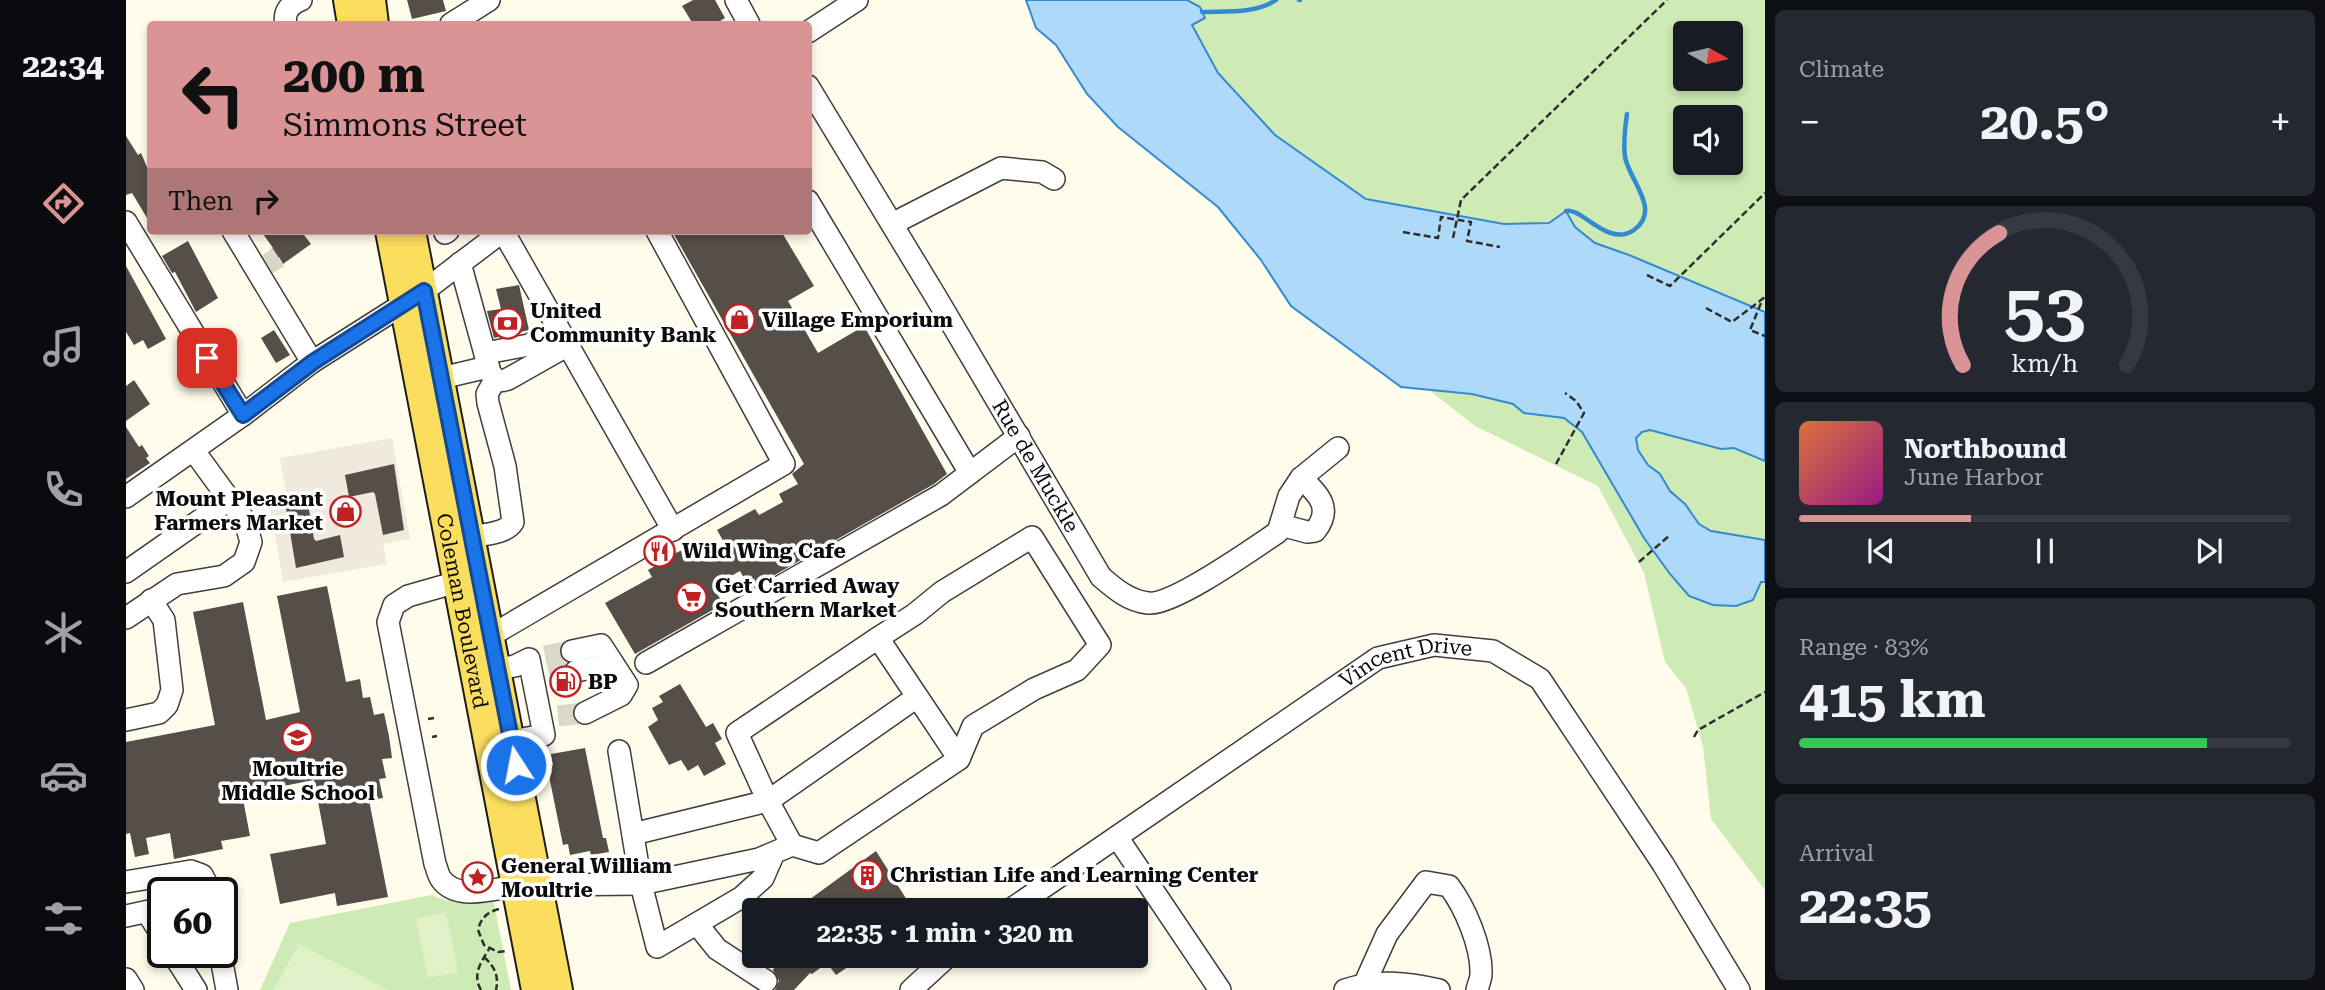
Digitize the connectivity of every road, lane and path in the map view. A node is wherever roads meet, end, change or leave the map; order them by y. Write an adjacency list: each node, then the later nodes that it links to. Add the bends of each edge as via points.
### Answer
1 (301, 0): 8 (street, via 288,8)
2 (347, 0): 9 (main road)
3 (372, 0): 10 (main road)
4 (489, 0): 11 (street)
5 (736, 0): 12 (street)
6 (857, 0): 13 (street)
7 (1667, 0): 18 (path, via 1461,200)
8 (286, 21)
9 (350, 21)
10 (375, 21)
11 (456, 21)
12 (747, 21)
13 (812, 29)
14 (812, 93): 20 (street, Rue de Muckle)
15 (1054, 178): 20 (street, via 1042,172 1001,168)
16 (1765, 193): 34 (path, via 1670,286)
17 (812, 208): 50 (street)
18 (1457, 220): 21 (path, via 1441,217 1438,238); 29 (path); 30 (path, via 1471,222 1467,241)
19 (126, 222): 45 (street)
20 (892, 224): 46 (street, Rue de Muckle)
21 (1403, 232)
22 (235, 235): 37 (street)
23 (253, 235): 31 (street)
24 (391, 235): 35 (main road, Coleman Boulevard)
25 (412, 235): 35 (main road, Coleman Boulevard)
26 (497, 235): 32 (street)
27 (505, 235): 40 (street)
28 (659, 235): 55 (street, via 784,464)
29 (1453, 238)
30 (1500, 247)
31 (264, 254)
32 (460, 262): 35 (street); 42 (street)
33 (276, 273): 37 (street)
34 (1647, 275)
35 (414, 297): 41 (street); 43 (main road, Coleman Boulevard); 60 (main road, Coleman Boulevard)
36 (1763, 299): 38 (path, via 1732,323); 39 (path, via 1750,330)
37 (275, 300): 41 (street)
38 (1706, 308)
39 (1765, 336)
40 (563, 337): 42 (street, via 529,345); 42 (street, via 501,382); 55 (street)
41 (313, 362): 45 (street)
42 (489, 367): 43 (street); 57 (street, via 488,403 513,522 503,530)
43 (441, 379): 57 (main road, Coleman Boulevard)
44 (1564, 393): 49 (path, via 1584,413)
45 (243, 415): 48 (street)
46 (1019, 436): 50 (street); 54 (street, Rue de Muckle, via 1101,577 1122,594 1150,604 1181,593 1278,532)
47 (1338, 448): 51 (street)
48 (194, 451): 52 (street); 53 (street)
49 (1556, 464)
50 (970, 473): 66 (street, via 941,495)
51 (1301, 478): 54 (street, via 1289,496); 54 (street, via 1324,507 1323,522 1307,532)
52 (126, 497)
53 (229, 500): 59 (street); 61 (street, via 245,522 251,542 244,562 224,576 177,584)
54 (1281, 525)
55 (673, 530): 63 (street)
56 (1670, 534): 58 (path)
57 (471, 537): 63 (main road, Coleman Boulevard)
58 (1639, 562)
59 (126, 572)
60 (457, 582): 89 (main road, Coleman Boulevard, via 483,722); 89 (street, via 408,596 394,605 388,622 435,864 442,881 465,892)
61 (151, 600): 62 (street); 73 (street, via 164,620 172,690 159,713)
62 (126, 618)
63 (491, 636): 67 (main road, Coleman Boulevard)
64 (878, 638): 69 (street); 79 (street, via 1032,537 1100,645 1077,670 1034,689 973,726); 80 (street, via 737,733)
65 (574, 661): 70 (street, via 601,645 627,685 621,695)
66 (646, 663)
67 (497, 669): 77 (main road, Coleman Boulevard); 77 (street, via 539,667 548,713 544,735)
68 (1765, 692): 76 (path, via 1698,730)
69 (917, 697): 79 (street); 80 (street)
70 (584, 707)
71 (434, 718): 72 (path)
72 (428, 719)
73 (126, 720)
74 (437, 736): 75 (path)
75 (432, 737)
76 (1694, 737)
77 (511, 741): 89 (main road, Coleman Boulevard)
78 (620, 751): 81 (street)
79 (959, 759): 83 (street, via 819,853)
80 (768, 801): 81 (street); 83 (street)
81 (633, 834): 88 (street)
82 (1117, 837): 90 (street, Vincent Drive); 110 (street); 113 (street, Vincent Drive, via 1378,658 1434,645 1493,651 1540,679 1663,864)
83 (783, 849): 88 (street, via 758,859); 92 (street, via 743,897)
84 (156, 877): 85 (street, via 191,871)
85 (203, 877)
86 (147, 878): 87 (street)
87 (126, 882)
88 (641, 884): 89 (street); 92 (street, via 657,947)
89 (527, 886): 107 (main road, Coleman Boulevard); 108 (main road, Coleman Boulevard)
90 (1028, 898)
91 (499, 909): 93 (path, via 490,912 478,930)
92 (697, 924): 100 (street, via 717,949)
93 (489, 949): 94 (path); 95 (path)
94 (508, 951)
95 (484, 957): 105 (path, via 477,971); 106 (path, via 495,969)
96 (182, 968): 103 (street)
97 (223, 968): 104 (street)
98 (935, 968): 109 (street)
99 (126, 979): 102 (street)
100 (766, 981)
101 (1355, 986): 111 (street, via 1411,983); 112 (street, via 1426,882 1449,886 1461,902 1477,950 1481,974)
102 (134, 990)
103 (196, 990)
104 (227, 990)
105 (481, 990)
106 (496, 990)
107 (535, 990)
108 (559, 990)
109 (911, 990)
110 (1220, 990)
111 (1439, 990)
112 (1477, 990)
113 (1739, 990)

